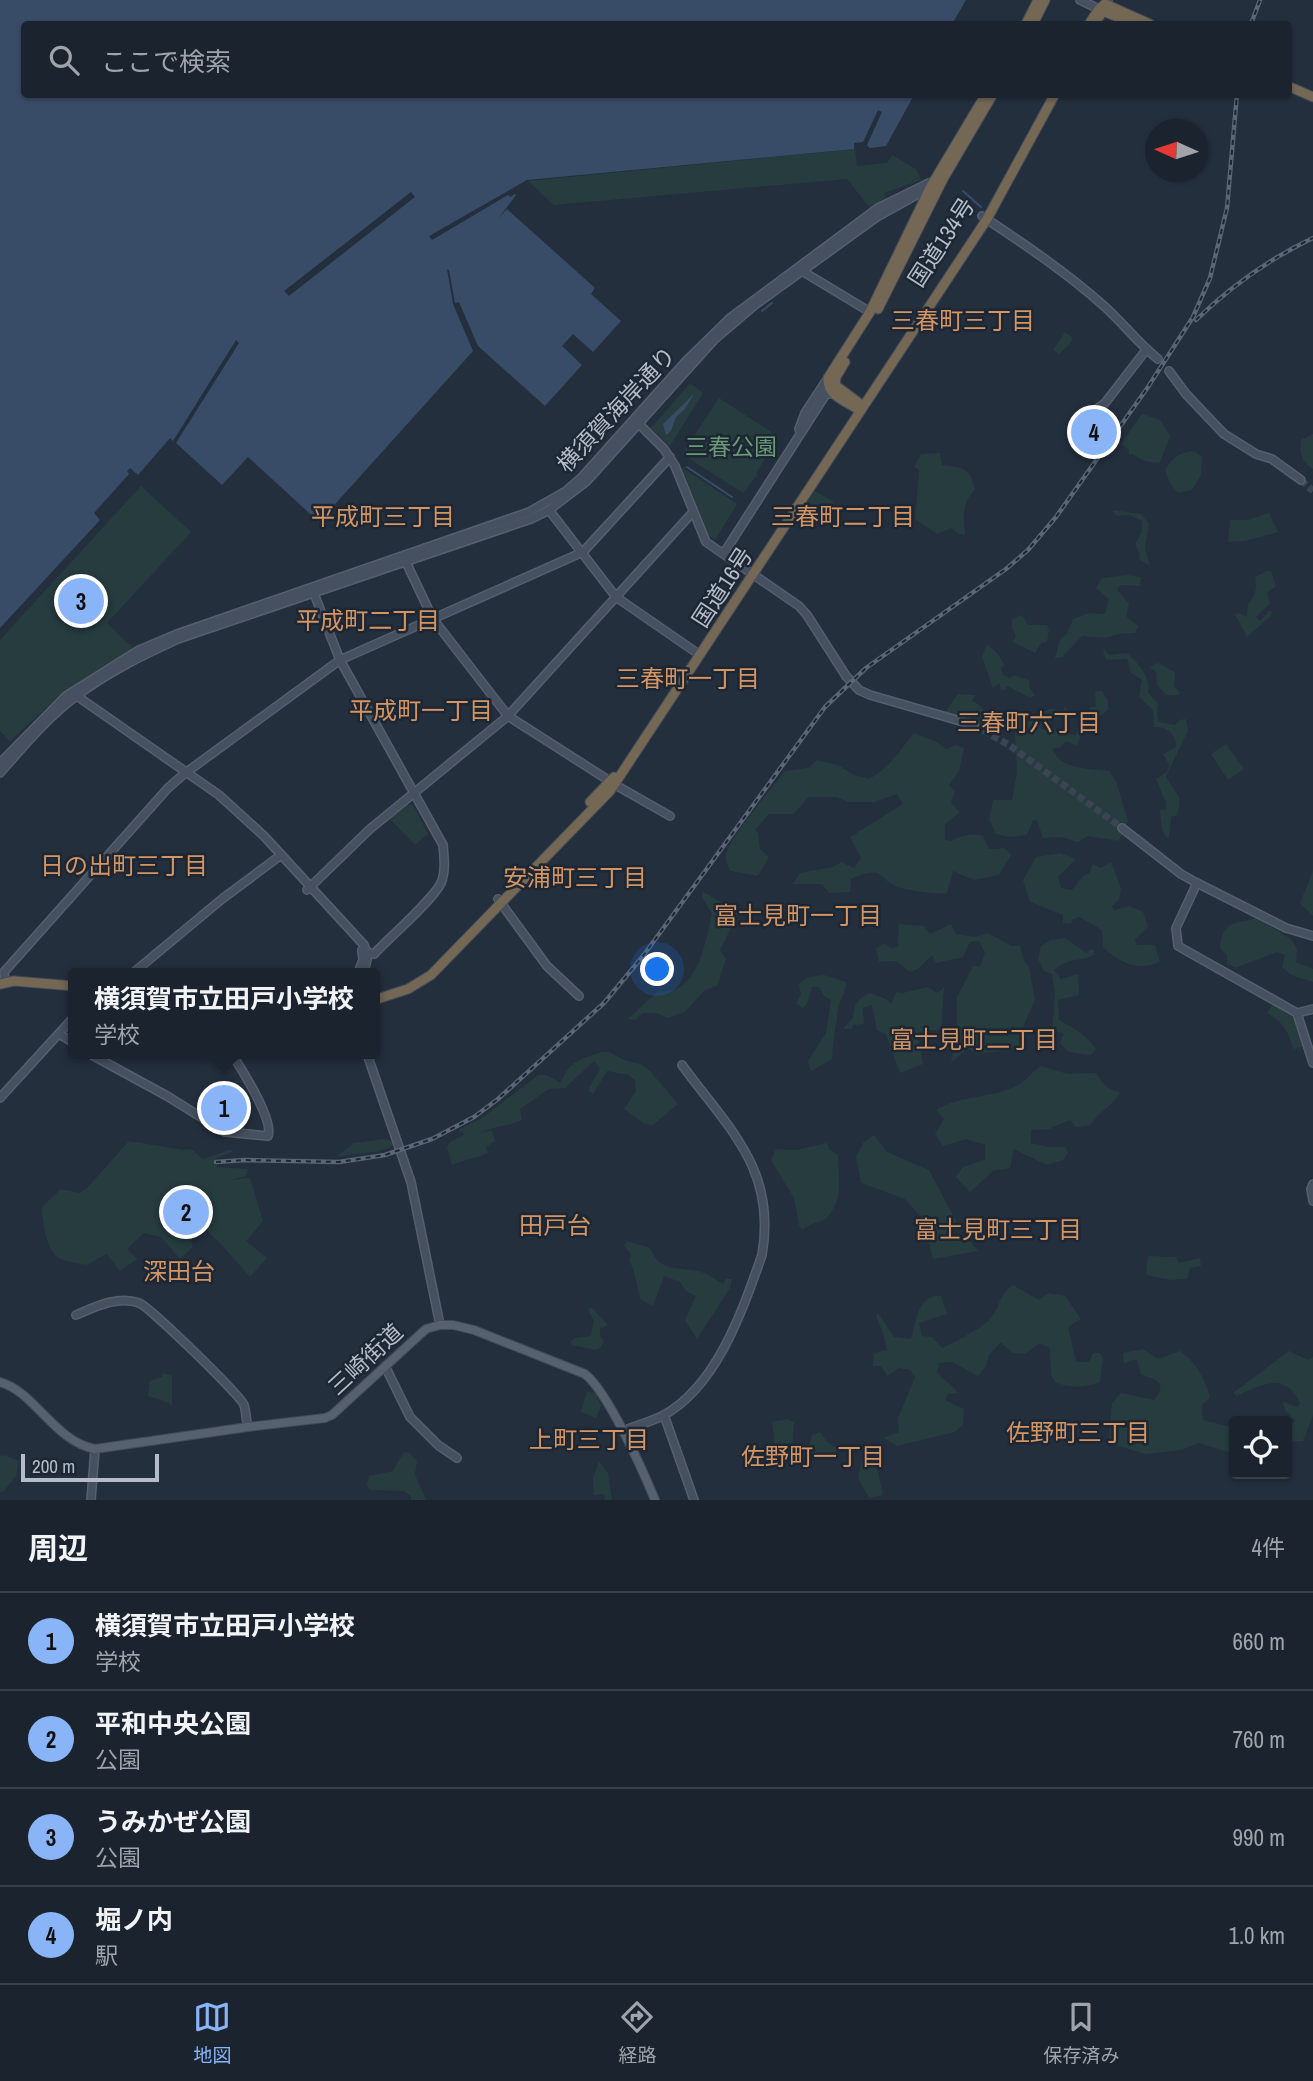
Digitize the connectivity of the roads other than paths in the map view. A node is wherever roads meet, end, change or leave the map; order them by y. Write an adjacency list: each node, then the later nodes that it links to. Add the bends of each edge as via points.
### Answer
1 (1038, 0): 5 (highway)
2 (1045, 0): 6 (highway)
3 (1080, 0): 4 (street)
4 (1102, 5): 7 (highway); 8 (highway); 9 (highway)
5 (1028, 21)
6 (1034, 21)
7 (1091, 21)
8 (1129, 21)
9 (1142, 21)
10 (1292, 87): 12 (highway)
11 (1292, 93): 17 (highway)
12 (1313, 97)
13 (984, 98): 18 (highway)
14 (990, 98): 18 (highway)
15 (1047, 98): 20 (highway, 国道134号)
16 (1053, 98): 20 (highway, 国道134号)
17 (1313, 102)
18 (940, 178): 19 (highway); 28 (highway, via 875,314 836,377 838,388); 30 (street, 横須賀海岸通り, via 878,208 730,318 686,361)
19 (931, 187): 21 (street, via 877,216); 22 (highway)
20 (984, 218): 23 (street, via 1062,270); 28 (highway, 国道134号)
21 (802, 271): 22 (street); 30 (street, via 715,339)
22 (870, 312): 26 (highway)
23 (1146, 350): 24 (street); 29 (street, via 1105,403)
24 (1158, 359)
25 (1169, 371): 33 (street, via 1224,434)
26 (828, 378): 27 (highway); 31 (street, via 805,413)
27 (833, 394): 28 (highway); 31 (street, via 826,394)
28 (859, 406): 39 (highway, 国道16号)
29 (1088, 415)
30 (637, 421): 32 (street); 34 (street, via 587,481); 38 (street, 横須賀海岸通り, via 581,478 547,503)
31 (794, 443): 37 (street)
32 (670, 457): 35 (street); 36 (street)
33 (1301, 480)
34 (549, 510): 36 (street); 38 (street)
35 (693, 512): 37 (street, via 706,542); 41 (street)
36 (583, 552): 41 (street); 42 (street)
37 (724, 554): 39 (street)
38 (405, 560): 40 (street); 42 (street)
39 (751, 573): 43 (highway, 国道16号); 47 (street, via 807,615 859,690)
40 (313, 590): 44 (street); 45 (street, via 143,654)
41 (616, 597): 43 (street); 46 (street)
42 (433, 619): 44 (street); 46 (street)
43 (698, 653): 51 (highway, 国道16号)
44 (340, 660): 49 (street); 52 (street)
45 (72, 695): 48 (street); 49 (street); 50 (street)
46 (508, 716): 51 (street); 52 (street)
47 (974, 725)
48 (0, 764)
49 (186, 773): 55 (street); 63 (street, via 4,972)
50 (0, 774)
51 (612, 783): 53 (street); 58 (highway, 国道16号)
52 (415, 792): 57 (street); 60 (street, via 443,845 440,884 374,954)
53 (670, 816)
54 (1122, 828): 56 (street)
55 (279, 856): 57 (street); 61 (street)
56 (1197, 883): 59 (street, via 1286,928); 70 (street, via 1176,928 1178,946)
57 (308, 889): 60 (street)
58 (500, 901): 66 (highway, 国道16号, via 428,971); 67 (street, via 547,966); 68 (highway, 国道16号, via 431,975)
59 (1313, 936)
60 (365, 953): 62 (street)
61 (139, 968)
62 (362, 968)
63 (2, 980): 64 (highway); 65 (highway)
64 (68, 980)
65 (68, 986)
66 (380, 991)
67 (579, 996)
68 (380, 998)
69 (1313, 1009): 70 (street)
70 (1297, 1013): 77 (street)
71 (68, 1024): 72 (street)
72 (59, 1034): 73 (street); 79 (street)
73 (68, 1039)
74 (99, 1059): 75 (street, via 225,1132 268,1136 266,1116)
75 (235, 1059)
76 (369, 1059): 83 (street, via 411,1182)
77 (1313, 1063)
78 (682, 1065): 86 (street, via 750,1158 767,1227 762,1255 731,1337 689,1397)
79 (0, 1098)
80 (1313, 1184): 81 (street)
81 (1313, 1201)
82 (76, 1315): 87 (street, via 113,1301 138,1302 150,1309 244,1404)
83 (440, 1325): 84 (main road, 三崎街道, via 426,1329); 88 (main road, 三崎街道, via 474,1331 585,1374)
84 (385, 1366): 87 (main road, 三崎街道, via 332,1415); 90 (street, via 410,1417)
85 (0, 1382): 89 (main road, via 20,1393 73,1442)
86 (664, 1415): 88 (street); 93 (street)
87 (248, 1427): 89 (main road, 三崎街道)
88 (622, 1432): 92 (main road, 三崎街道)
89 (95, 1449): 91 (street)
90 (457, 1458)
91 (91, 1500)
92 (655, 1500)
93 (694, 1500)

